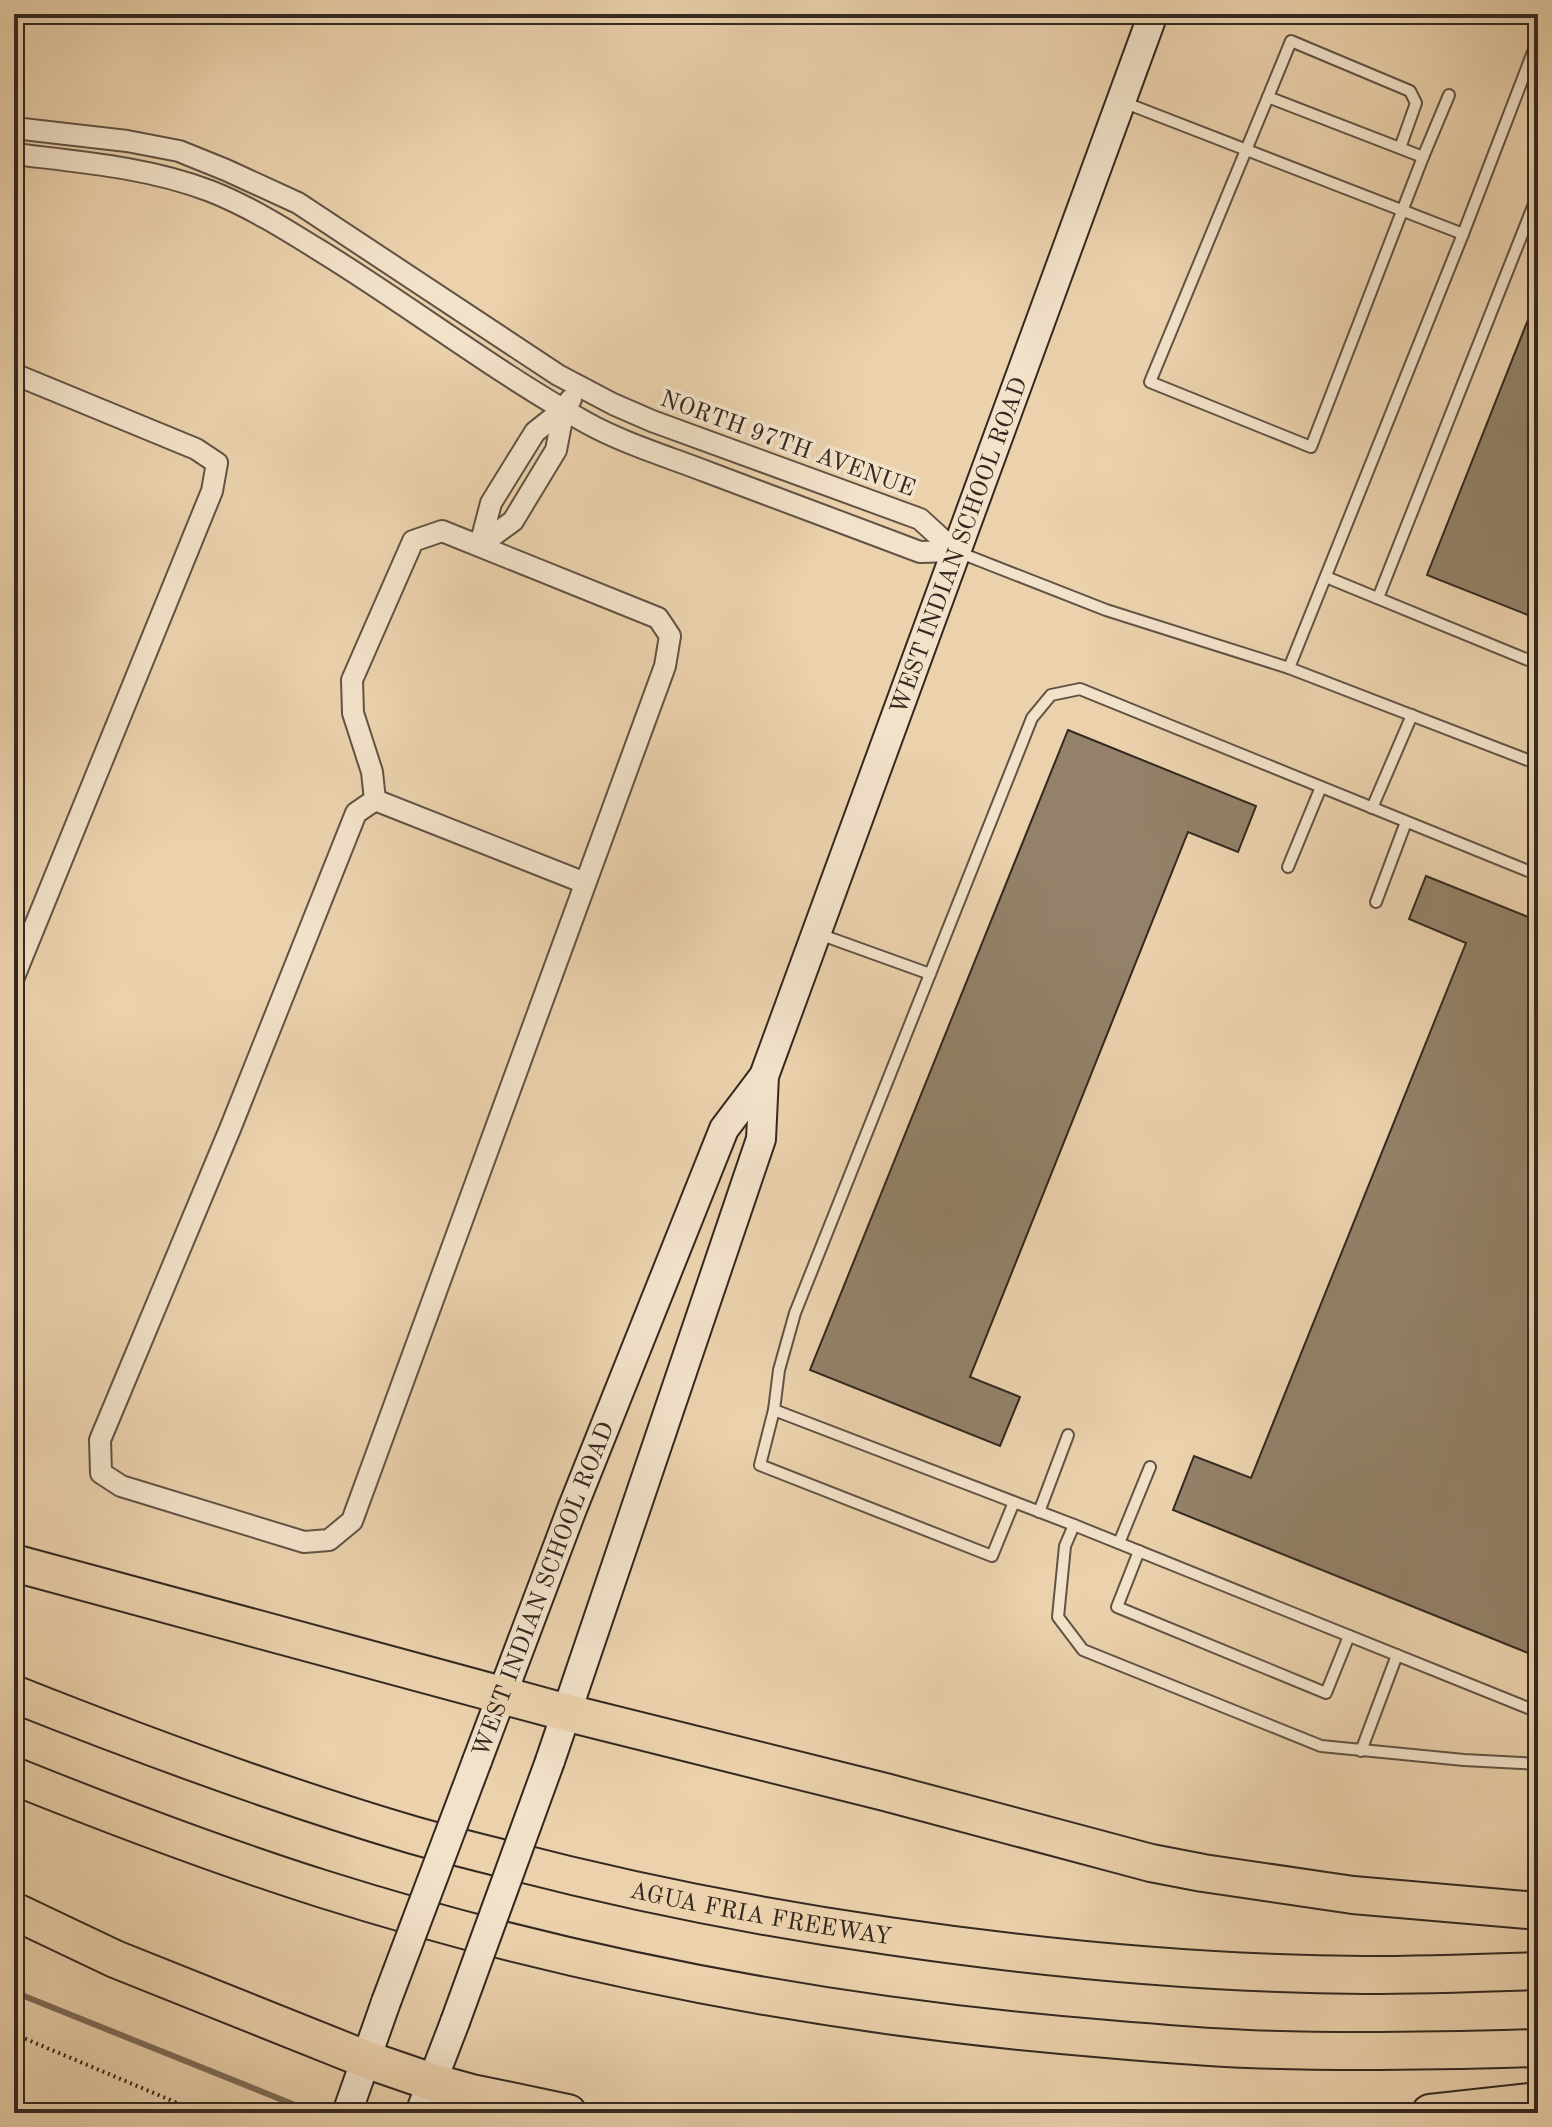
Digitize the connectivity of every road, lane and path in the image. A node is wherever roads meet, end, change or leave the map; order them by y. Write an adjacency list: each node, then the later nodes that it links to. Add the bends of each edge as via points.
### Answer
1 (1153, 14): 5 (main road, WEST INDIAN SCHOOL ROAD)
2 (1538, 39): 15 (lane)
3 (1449, 95): 10 (lane)
4 (1268, 97): 7 (lane); 7 (lane, via 1291,41 1410,91 1416,103); 8 (lane)
5 (1122, 101): 8 (lane); 20 (main road, WEST INDIAN SCHOOL ROAD)
6 (14, 128): 11 (street, NORTH 97TH AVENUE, via 179,151)
7 (1400, 148): 10 (lane)
8 (1245, 149): 14 (lane); 14 (lane, via 1150,382 1311,447)
9 (14, 154): 12 (street, via 156,174)
10 (1423, 157): 14 (lane)
11 (226, 170): 12 (street); 17 (street, NORTH 97TH AVENUE, via 298,203)
12 (211, 191): 18 (street, via 308,243)
13 (1538, 194): 22 (lane)
14 (1401, 210): 15 (lane)
15 (1463, 234): 21 (lane)
16 (14, 374): 37 (street, via 196,449 217,463 212,491)
17 (581, 387): 18 (street); 20 (street, NORTH 97TH AVENUE, via 652,421 920,519)
18 (564, 409): 19 (street, via 535,432 491,503); 20 (street, via 640,446 920,552)
19 (480, 545): 28 (street, via 442,531 413,541 352,680 353,713); 33 (street, via 658,618 670,636 665,666)
20 (955, 551): 24 (lane, via 1106,610); 35 (main road, WEST INDIAN SCHOOL ROAD)
21 (1326, 577): 22 (lane); 24 (lane)
22 (1378, 598): 23 (lane)
23 (1538, 664)
24 (1289, 668): 25 (lane)
25 (1412, 715): 26 (lane); 29 (lane)
26 (1538, 764)
27 (1321, 787): 29 (lane); 31 (lane); 36 (lane, via 1080,689 1051,695 1032,718)
28 (375, 800): 33 (street); 33 (street, via 356,813 100,1440 101,1473 121,1486 304,1542 329,1540 352,1521)
29 (1372, 808): 30 (lane)
30 (1406, 822): 32 (lane); 34 (lane)
31 (1288, 867)
32 (1538, 875)
33 (585, 883)
34 (1376, 902)
35 (816, 933): 36 (lane); 38 (main road, WEST INDIAN SCHOOL ROAD)
36 (930, 974): 39 (lane, via 795,1313)
37 (14, 977)
38 (764, 1076): 51 (main road, WEST INDIAN SCHOOL ROAD, via 724,1129); 53 (main road, WEST INDIAN SCHOOL ROAD, via 761,1139)
39 (774, 1410): 42 (lane); 42 (lane, via 760,1465 992,1556)
40 (1068, 1435): 43 (lane)
41 (1150, 1467): 45 (lane)
42 (1014, 1502): 43 (lane)
43 (1039, 1512): 44 (lane)
44 (1074, 1525): 45 (lane); 54 (lane, via 1065,1546 1058,1617 1083,1650 1321,1746)
45 (1119, 1543): 46 (lane)
46 (1139, 1551): 48 (lane); 48 (lane, via 1117,1607 1326,1693)
47 (14, 1563): 51 (highway)
48 (1349, 1636): 49 (lane)
49 (1397, 1655): 52 (lane); 54 (lane)
50 (14, 1694): 59 (highway, AGUA FRIA FREEWAY, via 212,1770 416,1836 621,1888 773,1919 952,1946 1146,1965 1364,1975)
51 (502, 1695): 53 (highway); 62 (main road, WEST INDIAN SCHOOL ROAD, bridge)
52 (1538, 1712)
53 (568, 1713): 58 (highway, via 1151,1863 1353,1895); 63 (main road, WEST INDIAN SCHOOL ROAD, bridge)
54 (1361, 1751): 55 (lane)
55 (1538, 1764)
56 (14, 1776): 61 (highway, via 242,1862 393,1910 559,1954 769,1996 1051,2035 1245,2049)
57 (14, 1911): 62 (highway, via 115,1959)
58 (1538, 1911)
59 (1538, 1971)
60 (14, 2034): 65 (path, via 175,2102)
61 (1538, 2048)
62 (365, 2059): 63 (highway); 66 (main road, WEST INDIAN SCHOOL ROAD)
63 (426, 2098): 67 (highway, via 472,2093)
64 (1538, 2101): 68 (highway)
65 (184, 2113)
66 (347, 2113)
67 (568, 2113)
68 (1430, 2113)

